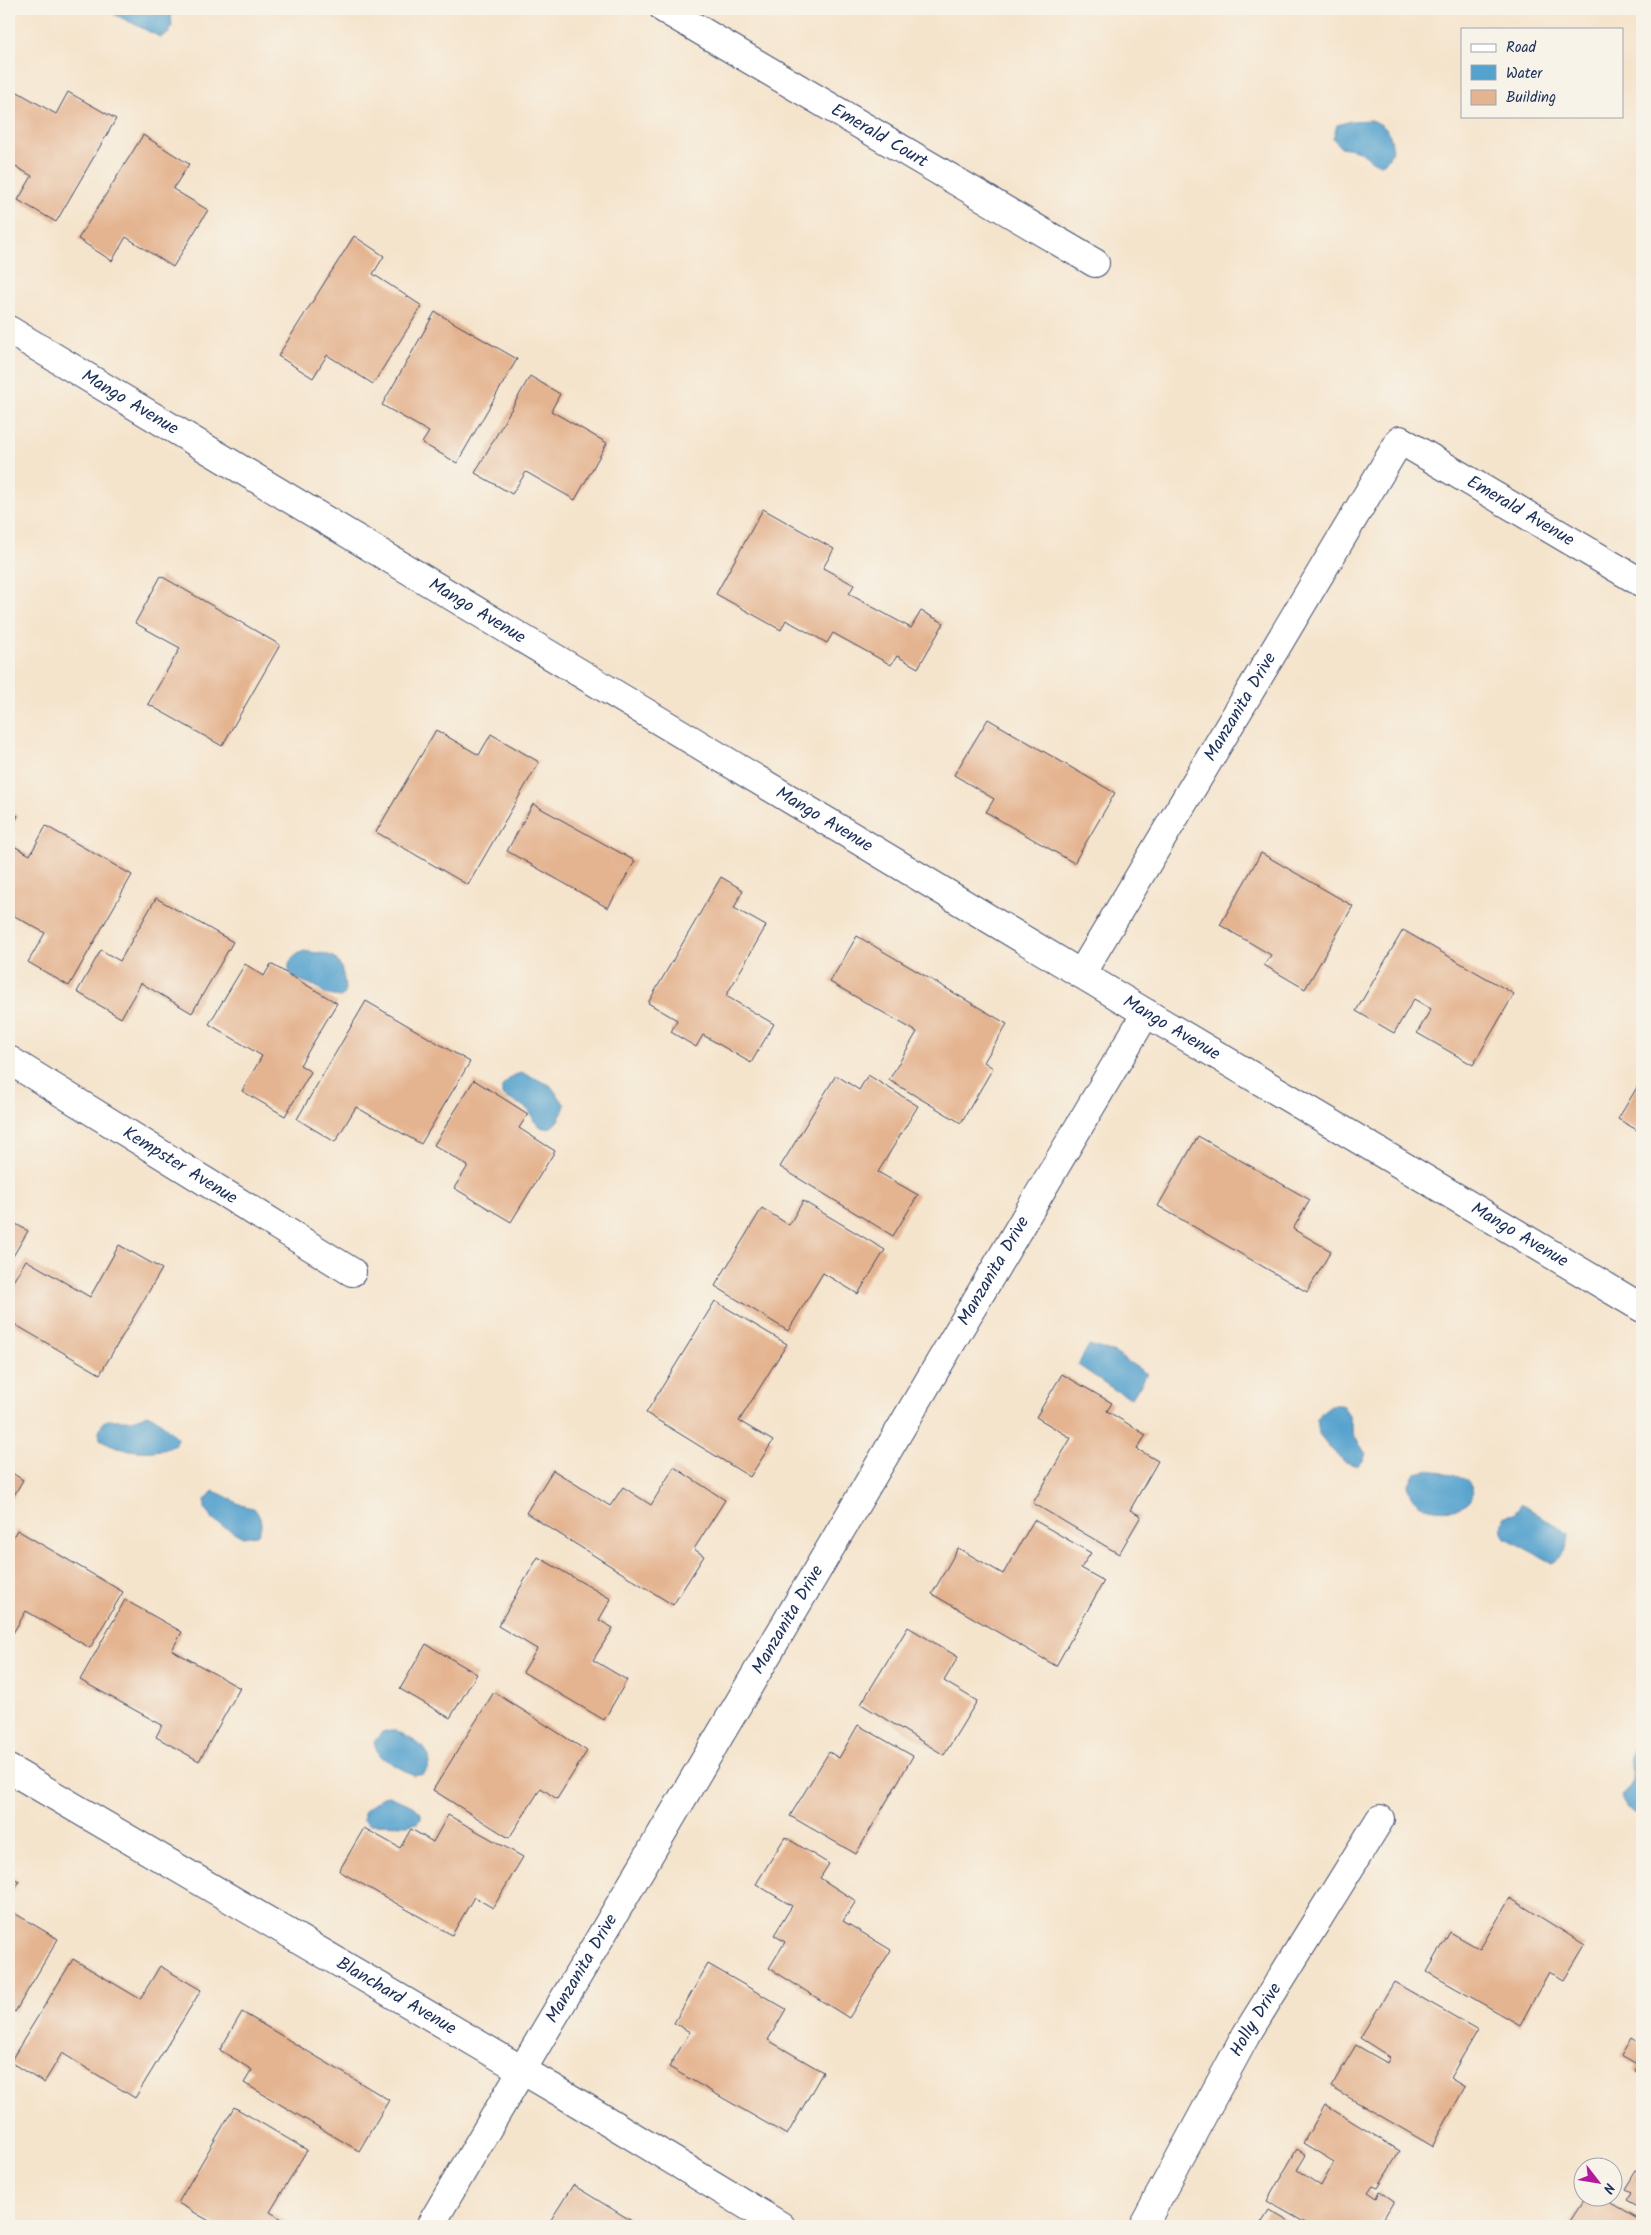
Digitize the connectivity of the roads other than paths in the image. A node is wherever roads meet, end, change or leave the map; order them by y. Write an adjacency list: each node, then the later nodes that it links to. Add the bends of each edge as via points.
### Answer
1 (664, 9): 2 (street, Emerald Court)
2 (1094, 264)
3 (9, 330): 6 (street, Mango Avenue)
4 (1400, 440): 5 (street, Emerald Avenue); 6 (street, Manzanita Drive)
5 (1642, 583)
6 (1082, 974): 7 (street, Mango Avenue)
7 (1146, 1013): 10 (street, Mango Avenue); 13 (street, Manzanita Drive)
8 (9, 1060): 9 (street, Kempster Avenue)
9 (352, 1272)
10 (1642, 1308)
11 (9, 1769): 13 (street, Blanchard Avenue)
12 (1380, 1819): 16 (street, Holly Drive, via 1246,2035)
13 (522, 2071): 14 (street, Manzanita Drive); 15 (street, Blanchard Avenue)
14 (430, 2226)
15 (780, 2226)
16 (1143, 2226)

